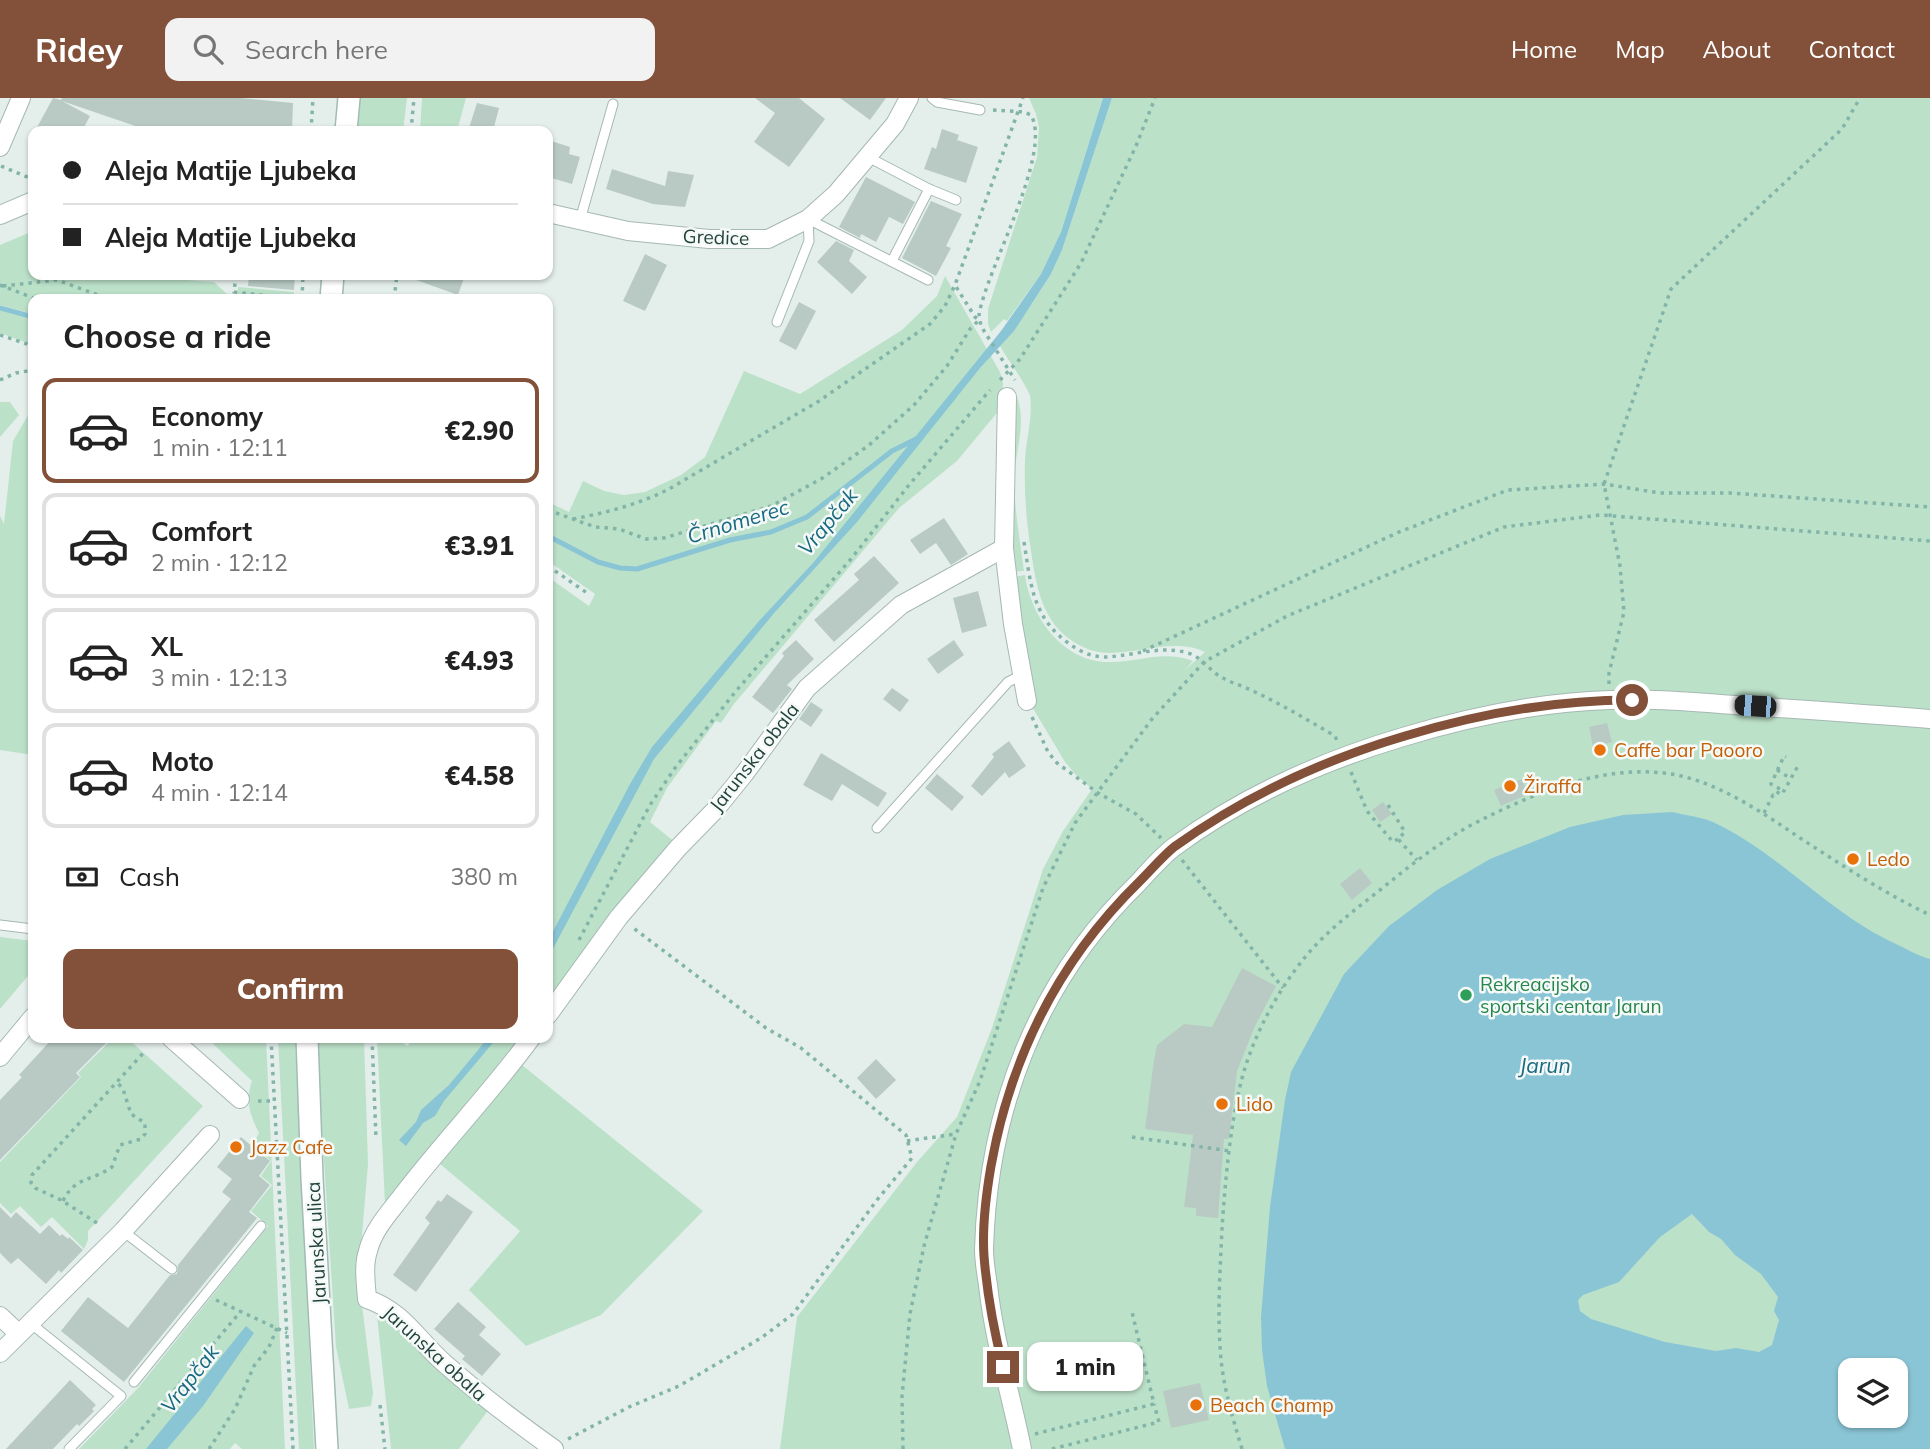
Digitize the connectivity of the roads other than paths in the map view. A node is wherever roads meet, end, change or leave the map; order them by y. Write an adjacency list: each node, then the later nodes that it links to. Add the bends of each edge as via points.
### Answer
1 (21, 98): 8 (street)
2 (349, 98): 7 (street)
3 (909, 98): 9 (street, Gredice, via 895,124)
4 (932, 98): 6 (lane)
5 (613, 104): 16 (lane)
6 (980, 110)
7 (344, 126)
8 (0, 148)
9 (866, 156): 10 (lane); 15 (street, Gredice, via 836,194)
10 (929, 189): 11 (lane); 17 (lane)
11 (956, 200)
12 (28, 203): 14 (street)
13 (553, 213): 16 (street, Gredice)
14 (0, 215)
15 (808, 219): 16 (street, Gredice, via 768,239 628,231); 17 (lane); 19 (lane, via 809,241)
16 (580, 220)
17 (892, 261): 18 (lane)
18 (928, 280)
19 (776, 322)
20 (1003, 387): 21 (street)
21 (1004, 548): 22 (street); 28 (street, Jarunska obala, via 901,605 807,688 715,810 619,917)
22 (1022, 675): 23 (street); 25 (lane, via 1008,682)
23 (1027, 701)
24 (1930, 719): 43 (street, via 1609,700 1456,721 1343,755 1260,793 1172,849 1076,954 1024,1050 999,1122 987,1191 984,1254 990,1307)
25 (877, 828)
26 (0, 925): 27 (lane)
27 (28, 928)
28 (553, 1008)
29 (28, 1023): 33 (street)
30 (177, 1043): 34 (street)
31 (307, 1043): 46 (street, Jarunska ulica)
32 (527, 1043): 44 (street, Jarunska obala, via 379,1227 368,1251 367,1299 400,1317 442,1362 506,1415)
33 (0, 1057)
34 (240, 1099)
35 (210, 1135): 37 (street)
36 (261, 1226): 42 (lane)
37 (123, 1231): 38 (lane); 40 (street)
38 (172, 1269)
39 (0, 1317): 40 (street)
40 (23, 1328): 41 (street); 45 (lane, via 121,1396)
41 (0, 1353)
42 (134, 1382)
43 (1021, 1443)
44 (559, 1446)
45 (69, 1449)
46 (327, 1449)

